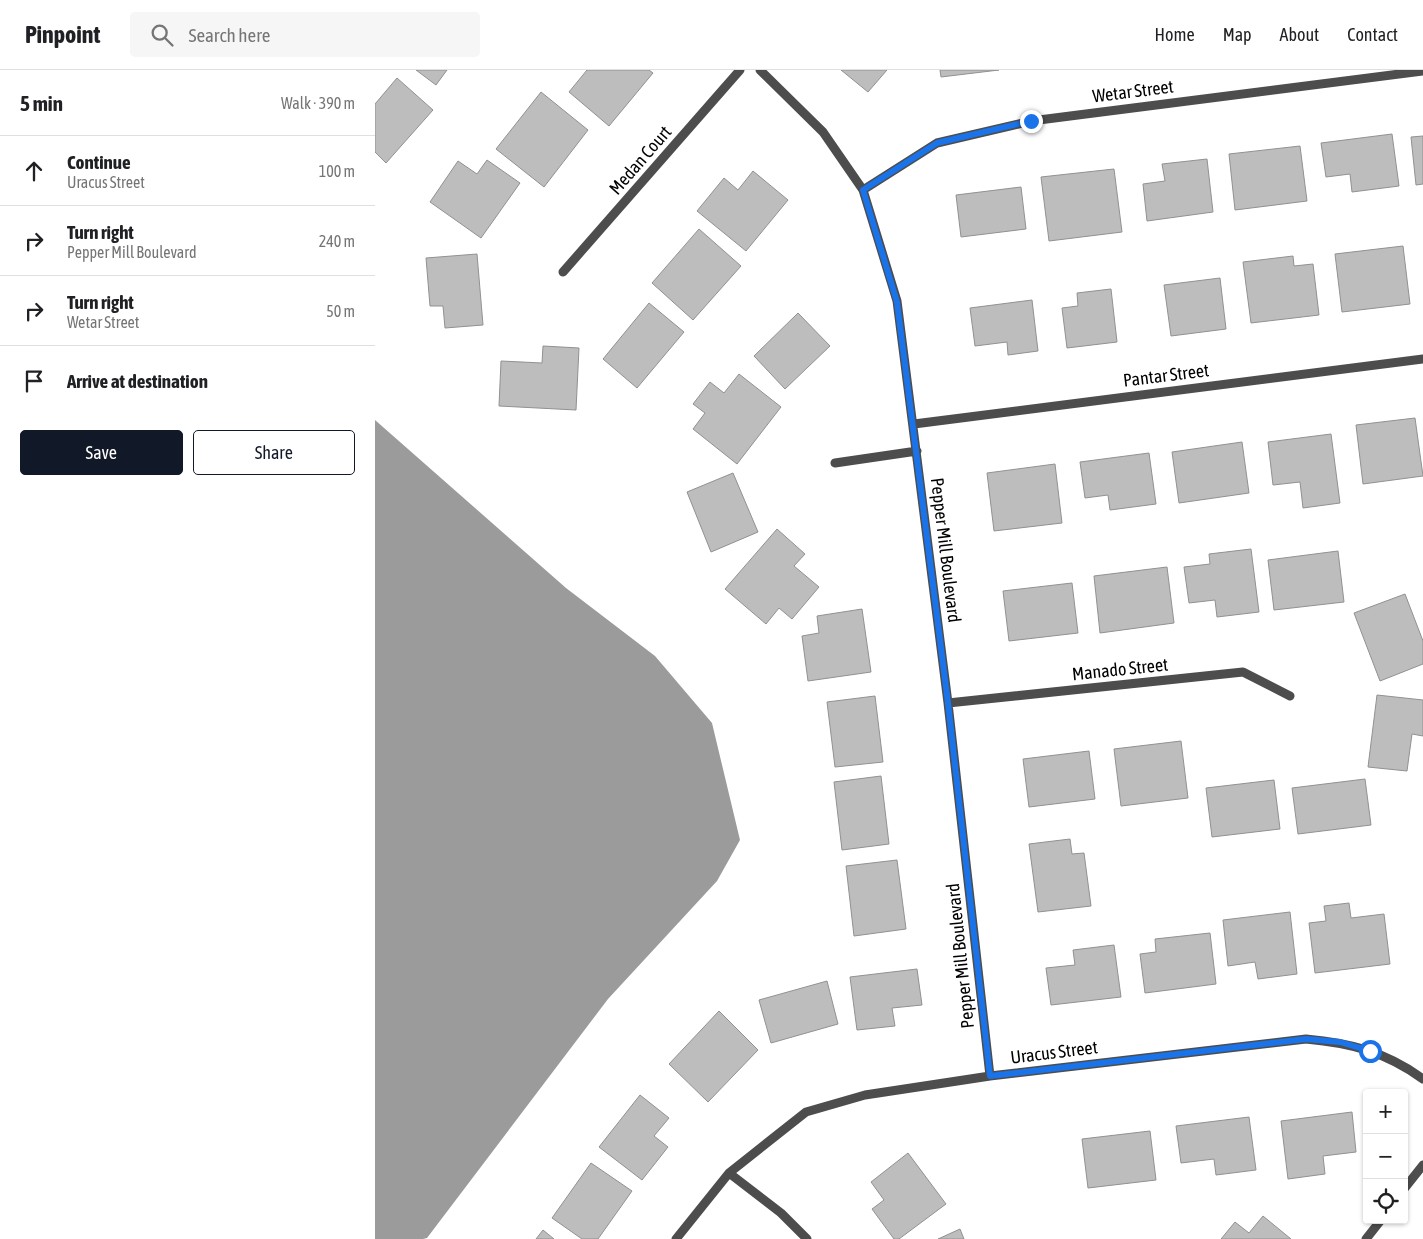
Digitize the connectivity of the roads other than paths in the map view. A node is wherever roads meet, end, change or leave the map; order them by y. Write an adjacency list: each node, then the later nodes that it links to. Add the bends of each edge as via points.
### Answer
1 (740, 70): 5 (street, Medan Court)
2 (760, 70): 4 (street, Pepper Mill Boulevard, via 823,132)
3 (1423, 70): 4 (street, Wetar Street, via 1031,121 937,143)
4 (863, 190): 7 (street, Pepper Mill Boulevard, via 897,302)
5 (563, 272)
6 (1423, 359): 7 (street, Pantar Street)
7 (914, 424): 8 (street, Pepper Mill Boulevard)
8 (917, 451): 9 (street); 11 (street, Pepper Mill Boulevard)
9 (835, 463)
10 (1290, 696): 11 (street, Manado Street, via 1243,672)
11 (948, 703): 12 (street, Pepper Mill Boulevard)
12 (990, 1076): 13 (street, Uracus Street, via 1306,1039 1340,1042 1370,1051); 15 (street, Uracus Street, via 865,1095 806,1112)
13 (1423, 1079)
14 (1423, 1165): 16 (street)
15 (729, 1173): 18 (street, Uracus Street); 19 (street, via 781,1213)
16 (1408, 1185)
17 (1378, 1224): 20 (street)
18 (676, 1239)
19 (807, 1239)
20 (1366, 1239)

